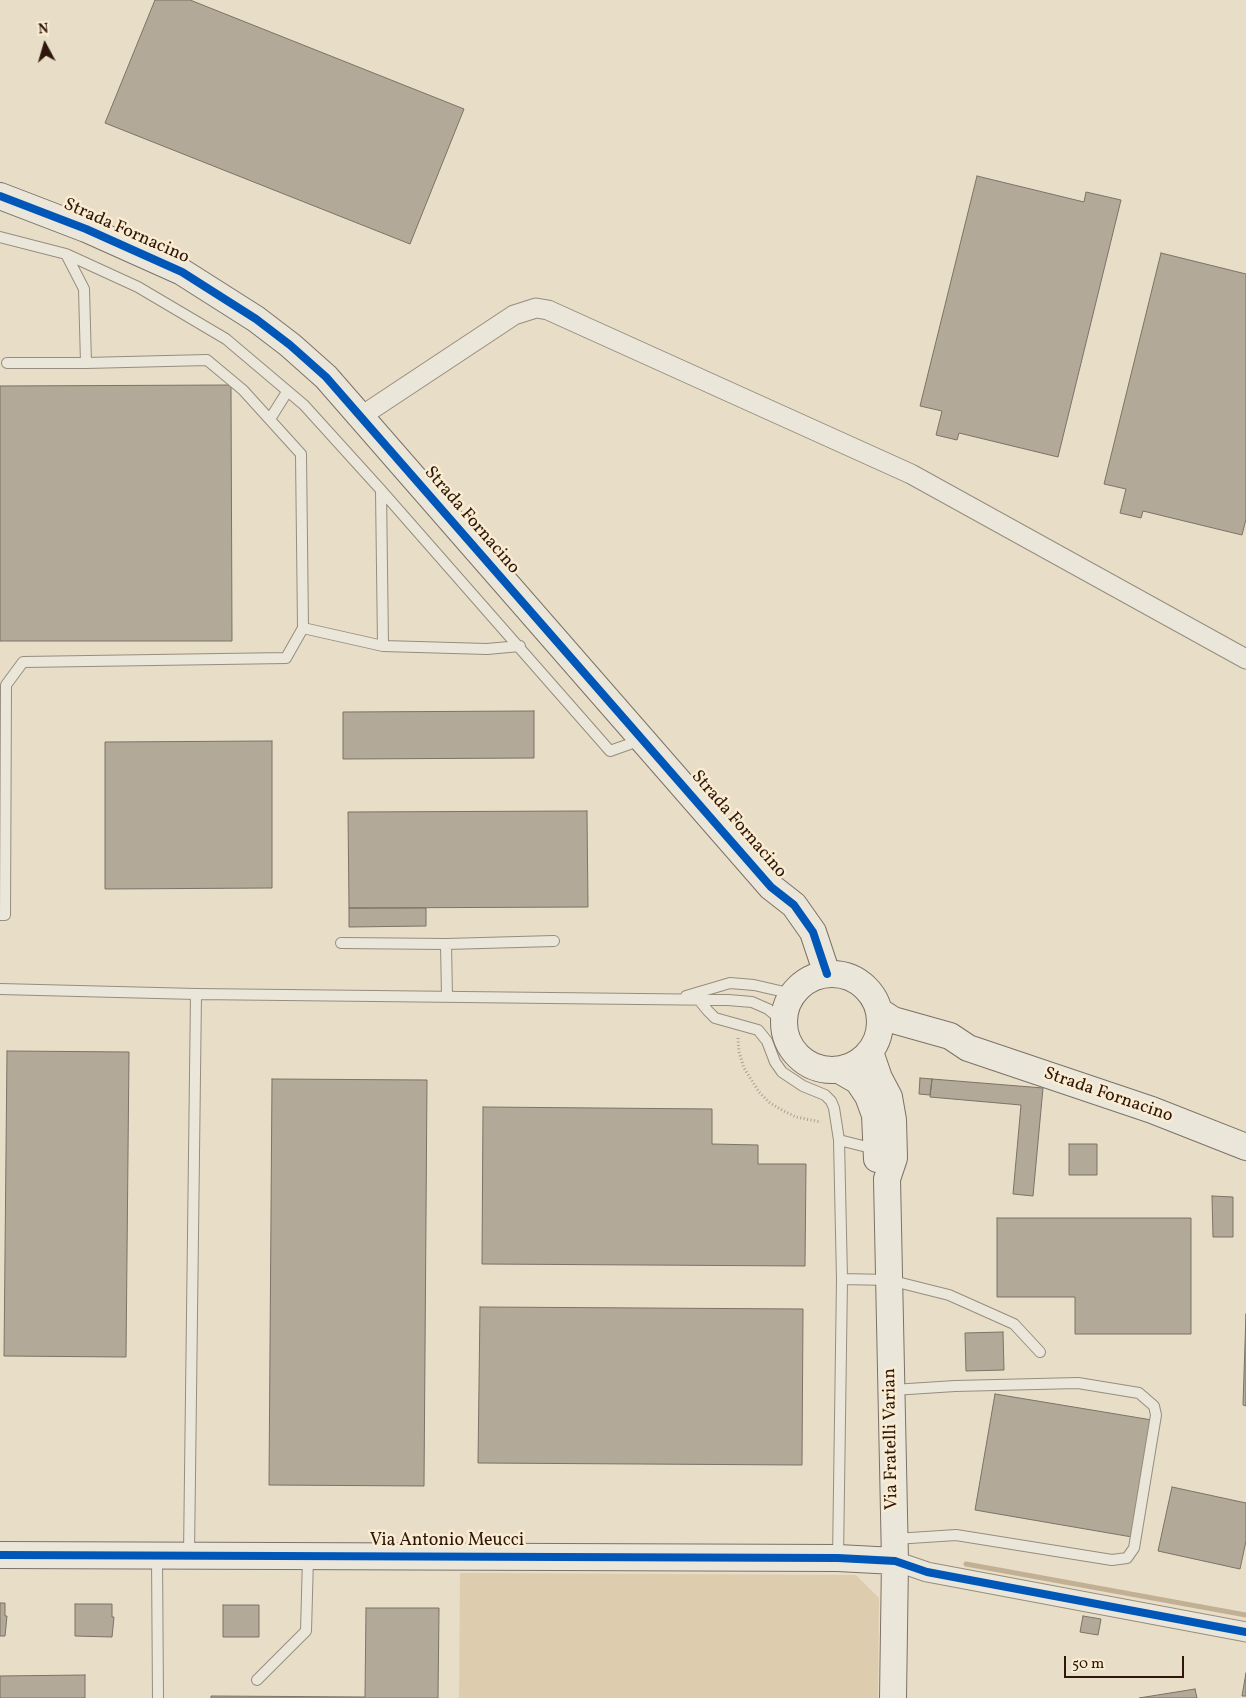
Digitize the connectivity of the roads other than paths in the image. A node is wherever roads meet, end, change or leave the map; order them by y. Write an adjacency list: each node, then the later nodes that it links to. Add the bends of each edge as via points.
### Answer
1 (0, 196): 3 (street, Strada Fornacino)
2 (0, 207): 3 (street, Strada Fornacino)
3 (28, 208): 9 (street, Strada Fornacino, via 86,229 182,272 256,319 290,345 326,377)
4 (0, 236): 5 (lane)
5 (66, 254): 7 (lane, via 84,290); 8 (lane, via 138,286 226,339)
6 (7, 363): 7 (lane)
7 (86, 363): 10 (lane, via 207,360 243,390)
8 (287, 392): 10 (lane); 11 (lane, via 304,405)
9 (360, 417): 15 (street, via 514,315 536,308 548,310 911,474); 16 (street, Strada Fornacino)
10 (270, 419): 12 (lane, via 301,454)
11 (382, 490): 13 (lane); 14 (lane)
12 (303, 628): 13 (lane); 18 (lane, via 286,658 24,662 6,685 5,915)
13 (383, 646): 14 (lane, via 487,649)
14 (520, 646): 16 (lane, via 610,751)
15 (1246, 659)
16 (643, 739): 17 (street, Strada Fornacino)
17 (771, 887): 22 (street, Strada Fornacino, via 794,905 806,921); 24 (street, Strada Fornacino, via 806,947 807,969)
18 (0, 916)
19 (554, 940): 21 (lane)
20 (342, 943): 21 (lane)
21 (446, 944): 26 (lane)
22 (827, 974): 24 (street); 29 (street, via 854,979 870,992)
23 (0, 989): 25 (lane)
24 (797, 989): 27 (lane, via 730,983); 30 (street, via 786,1007)
25 (196, 994): 26 (lane); 44 (lane)
26 (448, 997): 27 (lane)
27 (676, 1000): 28 (lane)
28 (699, 1000): 30 (lane, via 752,1002 768,1009); 34 (lane, via 715,1018 758,1030 782,1072 797,1083 825,1095 834,1108)
29 (879, 1011): 31 (street, Strada Fornacino, via 893,1020 950,1036); 32 (street, via 879,1035)
30 (784, 1022): 33 (street, via 786,1038 794,1053 807,1064 822,1070)
31 (968, 1048): 32 (street, Strada Fornacino, via 904,1038 892,1039); 36 (street, Strada Fornacino, via 1152,1110)
32 (872, 1049): 33 (street, via 862,1061); 35 (street, Via Fratelli Varian, via 879,1078 889,1097 893,1120)
33 (839, 1070): 35 (street, Via Fratelli Varian, via 858,1081 868,1096)
34 (839, 1140): 35 (lane, via 867,1147); 37 (lane)
35 (885, 1147): 38 (street, Via Fratelli Varian, via 894,1158 887,1179)
36 (1246, 1147)
37 (842, 1279): 38 (lane); 46 (lane)
38 (888, 1280): 39 (lane, via 932,1290 984,1309 1014,1324); 40 (street, Via Fratelli Varian)
39 (1040, 1352)
40 (890, 1390): 41 (street, Via Fratelli Varian); 41 (lane, via 1078,1383 1139,1393 1154,1406 1156,1415 1134,1548 1126,1558 1112,1560 956,1534)
41 (894, 1550): 46 (street, Via Antonio Meucci); 47 (street, via 927,1572); 50 (street, Via Fratelli Varian)
42 (0, 1555): 43 (street, Via Antonio Meucci)
43 (157, 1555): 44 (street, Via Antonio Meucci); 49 (lane)
44 (189, 1555): 45 (street, Via Antonio Meucci)
45 (308, 1556): 46 (street, Via Antonio Meucci); 48 (lane, via 306,1631)
46 (838, 1558)
47 (1246, 1632)
48 (257, 1680)
49 (158, 1698)
50 (893, 1698)

